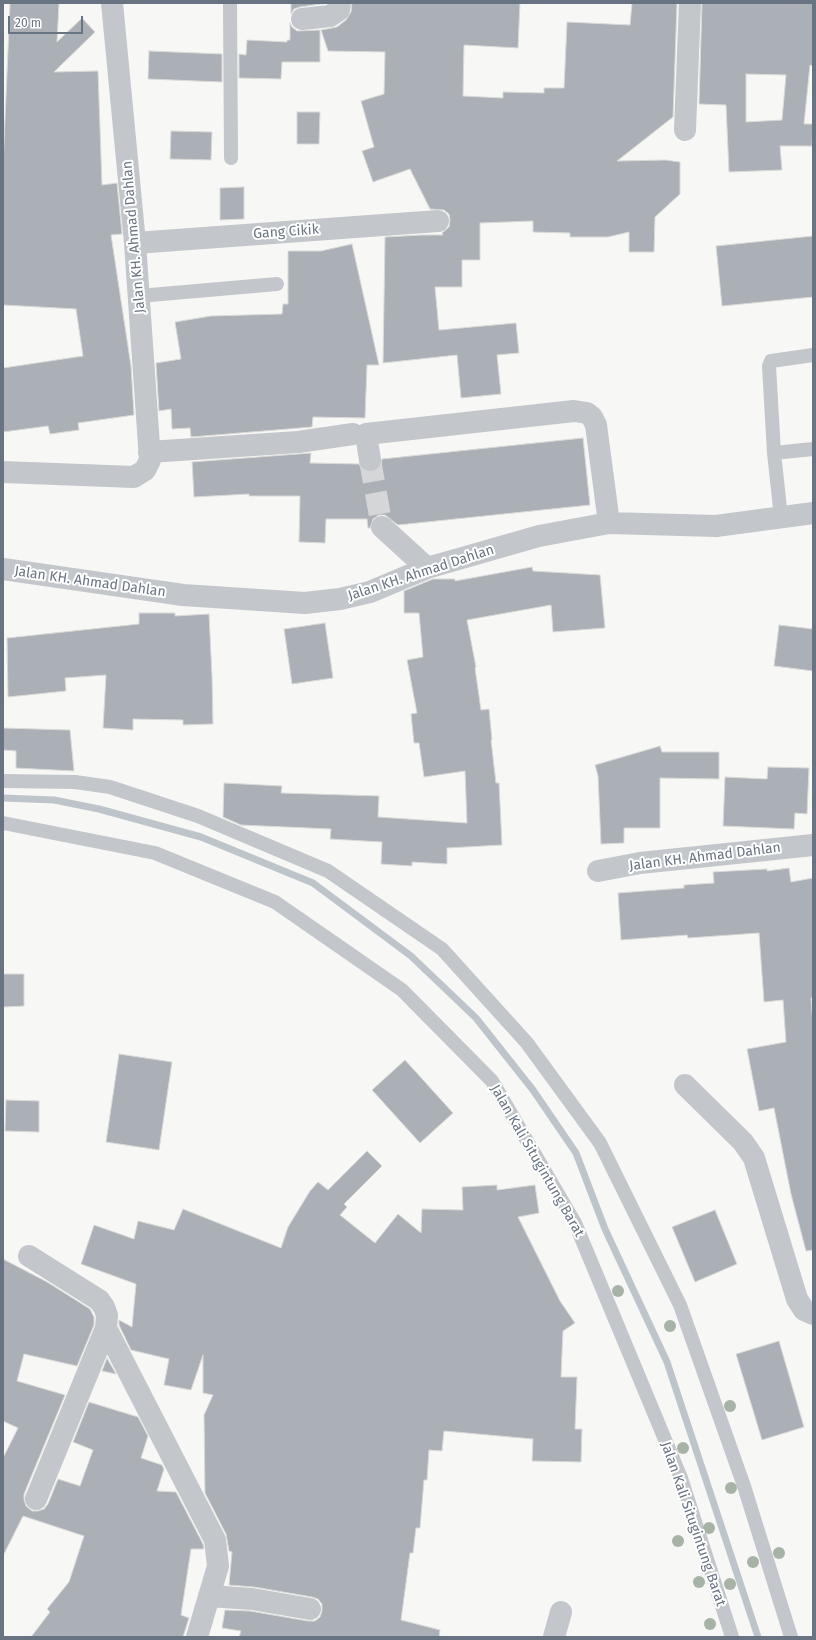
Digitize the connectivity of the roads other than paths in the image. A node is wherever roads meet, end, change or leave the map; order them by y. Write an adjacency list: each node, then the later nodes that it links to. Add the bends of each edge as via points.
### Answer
1 (112, 3): 9 (street, Jalan KH. Ahmad Dahlan)
2 (230, 3): 7 (lane)
3 (340, 3): 5 (street, via 339,10 330,16)
4 (690, 3): 6 (street)
5 (302, 19)
6 (685, 130)
7 (231, 158)
8 (438, 221): 9 (street, Gang Cikik)
9 (135, 243): 11 (street, Jalan KH. Ahmad Dahlan)
10 (276, 284): 11 (lane)
11 (139, 296): 17 (street, Jalan KH. Ahmad Dahlan)
12 (813, 355): 15 (lane, via 771,362 769,366)
13 (353, 434): 17 (street)
14 (813, 449): 15 (lane)
15 (774, 454): 20 (lane)
16 (370, 460): 21 (street, via 366,434 574,411 587,413 596,425)
17 (147, 461): 18 (street, via 134,477)
18 (3, 472)
19 (813, 513): 20 (street, Jalan KH. Ahmad Dahlan)
20 (781, 517): 21 (street, Jalan KH. Ahmad Dahlan, via 716,526)
21 (609, 524): 23 (street, Jalan KH. Ahmad Dahlan, via 540,536)
22 (382, 527): 23 (street)
23 (427, 568): 24 (street, Jalan KH. Ahmad Dahlan, via 370,592 305,603 183,595)
24 (3, 569)
25 (3, 781): 40 (lane, via 76,782 110,787 198,816 328,871 442,949 527,1043 600,1143 680,1305 744,1486)
26 (3, 823): 39 (lane, Jalan Kali Situgintung Barat, via 155,853 275,902 402,990 492,1081 575,1223 681,1478)
27 (813, 845): 28 (street, Jalan KH. Ahmad Dahlan, via 640,863)
28 (598, 871)
29 (685, 1085): 31 (street, via 743,1142 754,1158 797,1300 804,1310)
30 (29, 1256): 32 (street, via 99,1300 107,1315)
31 (813, 1314)
32 (106, 1328): 33 (street); 34 (street, via 215,1540 218,1566)
33 (36, 1499)
34 (209, 1596): 35 (street, via 252,1599); 37 (street)
35 (310, 1609)
36 (562, 1612): 38 (street)
37 (197, 1637)
38 (554, 1637)
39 (732, 1637)
40 (791, 1637)

